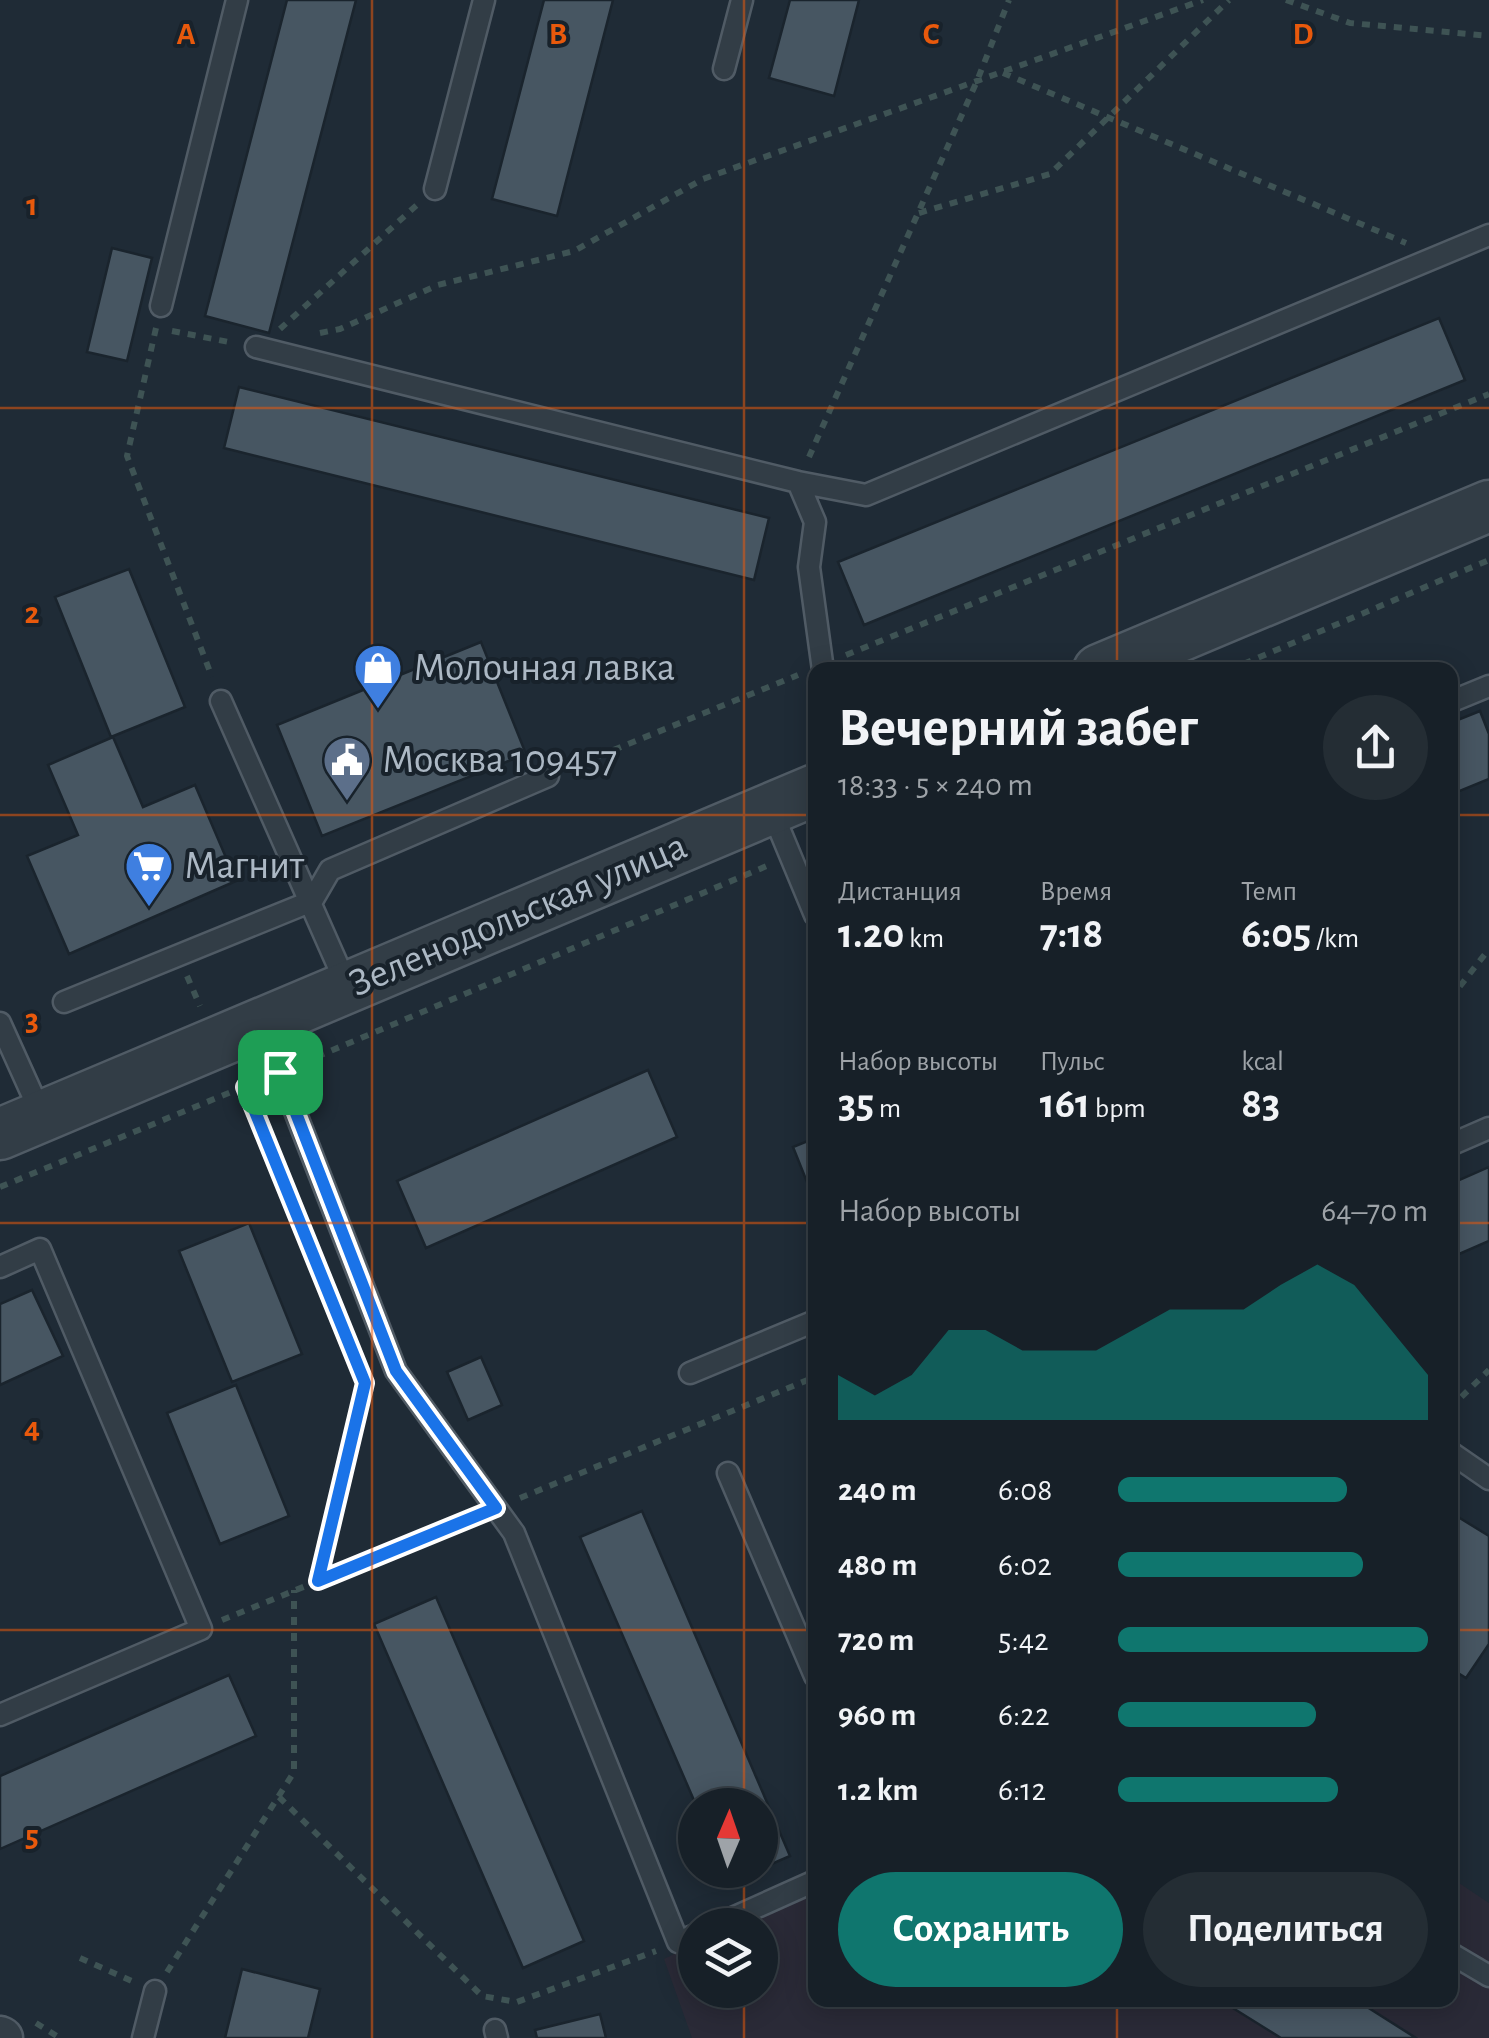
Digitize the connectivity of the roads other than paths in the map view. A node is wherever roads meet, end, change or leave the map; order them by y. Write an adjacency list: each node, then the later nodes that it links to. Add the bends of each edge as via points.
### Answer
1 (238, 0): 7 (lane)
2 (484, 0): 5 (lane)
3 (742, 0): 4 (lane)
4 (724, 69)
5 (435, 189)
6 (1489, 235): 9 (lane, via 866,495)
7 (161, 306)
8 (259, 346): 9 (lane)
9 (798, 482): 11 (lane, via 814,522 810,567)
10 (1489, 506): 12 (street)
11 (821, 662)
12 (1118, 662)
13 (1489, 686): 14 (lane)
14 (1458, 699)
15 (221, 701): 19 (lane)
16 (548, 776): 19 (lane, via 330,870)
17 (793, 800): 18 (lane, via 790,856); 20 (street, Зеленодольская улица)
18 (808, 898)
19 (312, 901): 20 (lane); 21 (lane)
20 (347, 988): 23 (street, Зеленодольская улица)
21 (64, 1002)
22 (0, 1023): 24 (lane)
23 (261, 1024): 24 (street, Зеленодольская улица); 37 (lane, via 396,1371 514,1533)
24 (21, 1125)
25 (1489, 1128): 26 (lane)
26 (1458, 1142)
27 (0, 1267): 34 (lane, via 40,1249 201,1629)
28 (808, 1324): 29 (lane)
29 (690, 1373)
30 (1458, 1458): 32 (lane)
31 (728, 1473): 33 (lane)
32 (1489, 1479)
33 (808, 1660)
34 (0, 1715)
35 (808, 1884): 36 (lane)
36 (755, 1908)
37 (678, 1920)
38 (1458, 1958): 39 (lane)
39 (1489, 1976)
40 (154, 1991): 41 (lane)
41 (143, 2038)

